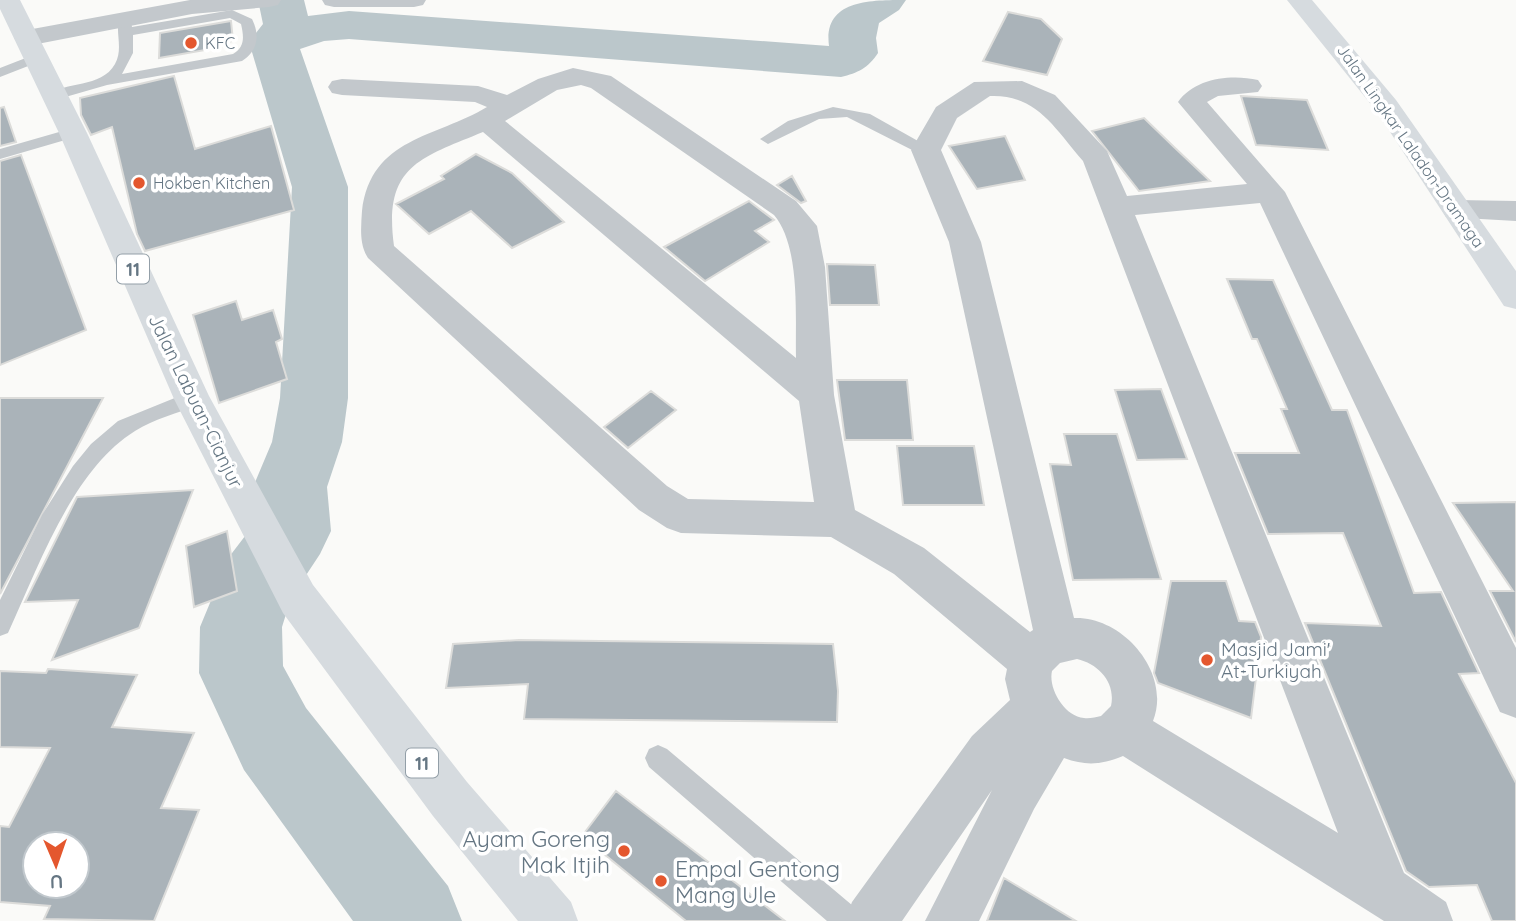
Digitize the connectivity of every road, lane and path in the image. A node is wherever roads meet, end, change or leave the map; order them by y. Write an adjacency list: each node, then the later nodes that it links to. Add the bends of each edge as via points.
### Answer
1 (146, 0): 8 (street)
2 (269, 0): 6 (street)
3 (334, 0): 4 (street)
4 (414, 0)
5 (1299, 0): 22 (main road, Jalan Lingkar Laladon-Dramaga, via 1364,76)
6 (242, 1): 7 (street)
7 (195, 3): 9 (street)
8 (17, 25): 9 (street); 10 (lane); 14 (main road, Jalan Labuan-Cianjur / 11)
9 (125, 26): 11 (lane, via 126,53); 11 (lane, via 232,13 247,22 250,47 237,58)
10 (0, 73)
11 (108, 80): 14 (lane)
12 (1248, 86): 20 (street, via 1211,89 1197,94 1192,102)
13 (342, 87): 15 (street, via 478,94 497,100)
14 (54, 96): 16 (main road, Jalan Labuan-Cianjur / 11)
15 (494, 115): 25 (street); 25 (street, via 569,77 587,77 601,82 785,208 801,226 809,267); 27 (street, via 416,152 386,178 375,233 379,250 653,498 681,516)
16 (73, 133): 19 (lane); 26 (main road, Jalan Labuan-Cianjur / 11)
17 (768, 139): 18 (lane, via 803,118 851,110)
18 (926, 150): 21 (street, via 946,113 968,97 984,88 1022,89 1045,101 1097,158); 29 (street, via 965,242)
19 (0, 154)
20 (1270, 192): 21 (street); 30 (street)
21 (1117, 207): 34 (street)
22 (1457, 210): 23 (street); 24 (main road, Jalan Lingkar Laladon-Dramaga)
23 (1516, 211)
24 (1516, 297)
25 (816, 395): 27 (street)
26 (192, 399): 28 (lane, via 119,430 96,453 69,487); 35 (main road, Jalan Labuan-Cianjur / 11, via 298,599 434,779)
27 (837, 520): 29 (street, via 909,561)
28 (0, 625)
29 (1044, 650): 31 (street, via 1026,684); 32 (street, via 1077,638 1097,643 1116,656 1129,673 1136,694 1135,713)
30 (1516, 696)
31 (1045, 718): 32 (street, via 1080,740 1105,740); 37 (street, via 989,752); 38 (street, via 1017,793)
32 (1124, 730): 34 (street)
33 (657, 758): 36 (lane)
34 (1386, 891): 39 (street)
35 (552, 921)
36 (849, 921)
37 (871, 921)
38 (951, 921)
39 (1427, 921)

